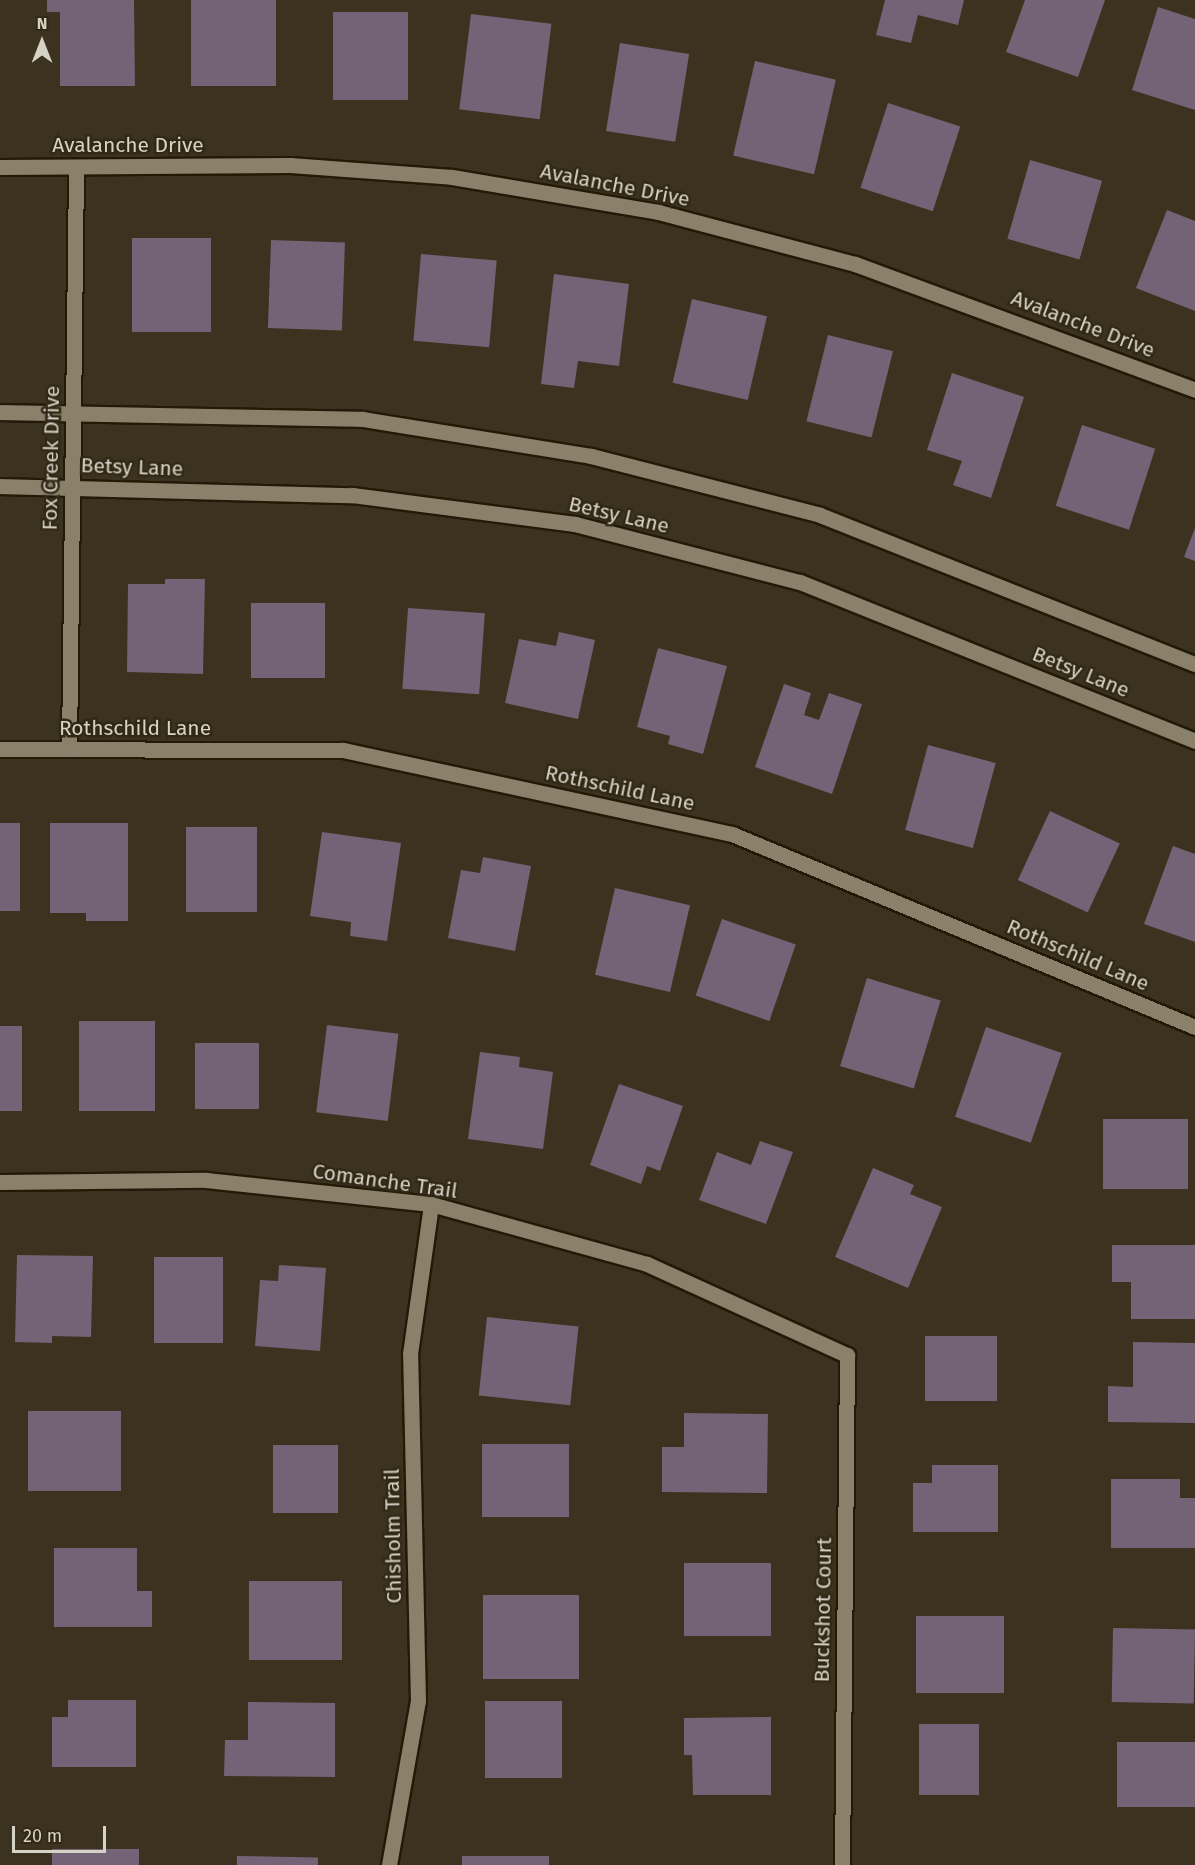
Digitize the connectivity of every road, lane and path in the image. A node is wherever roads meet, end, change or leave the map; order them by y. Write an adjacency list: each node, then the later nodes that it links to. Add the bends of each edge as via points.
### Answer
1 (76, 166): 2 (street, Avalanche Drive); 3 (street, Avalanche Drive, via 290,165 452,177 658,212 855,264); 5 (street, Fox Creek Drive)
2 (0, 167)
3 (1195, 390)
4 (0, 412): 5 (street)
5 (73, 412): 7 (street, Fox Creek Drive); 8 (street, via 363,419 591,456 820,515)
6 (0, 486): 7 (street, Betsy Lane)
7 (72, 486): 9 (street, Betsy Lane, via 352,495 575,524 800,582); 11 (street, Fox Creek Drive)
8 (1195, 664)
9 (1195, 741)
10 (0, 749): 11 (street, Rothschild Lane)
11 (69, 749): 12 (street, Rothschild Lane, via 344,750 732,834)
12 (1195, 1027)
13 (0, 1182): 14 (street, Comanche Trail, via 206,1179)
14 (431, 1204): 15 (street, Comanche Trail, via 647,1263); 16 (street, Chisholm Trail, via 410,1354 418,1701)
15 (847, 1355): 17 (street, Buckshot Court)
16 (389, 1865)
17 (842, 1865)

